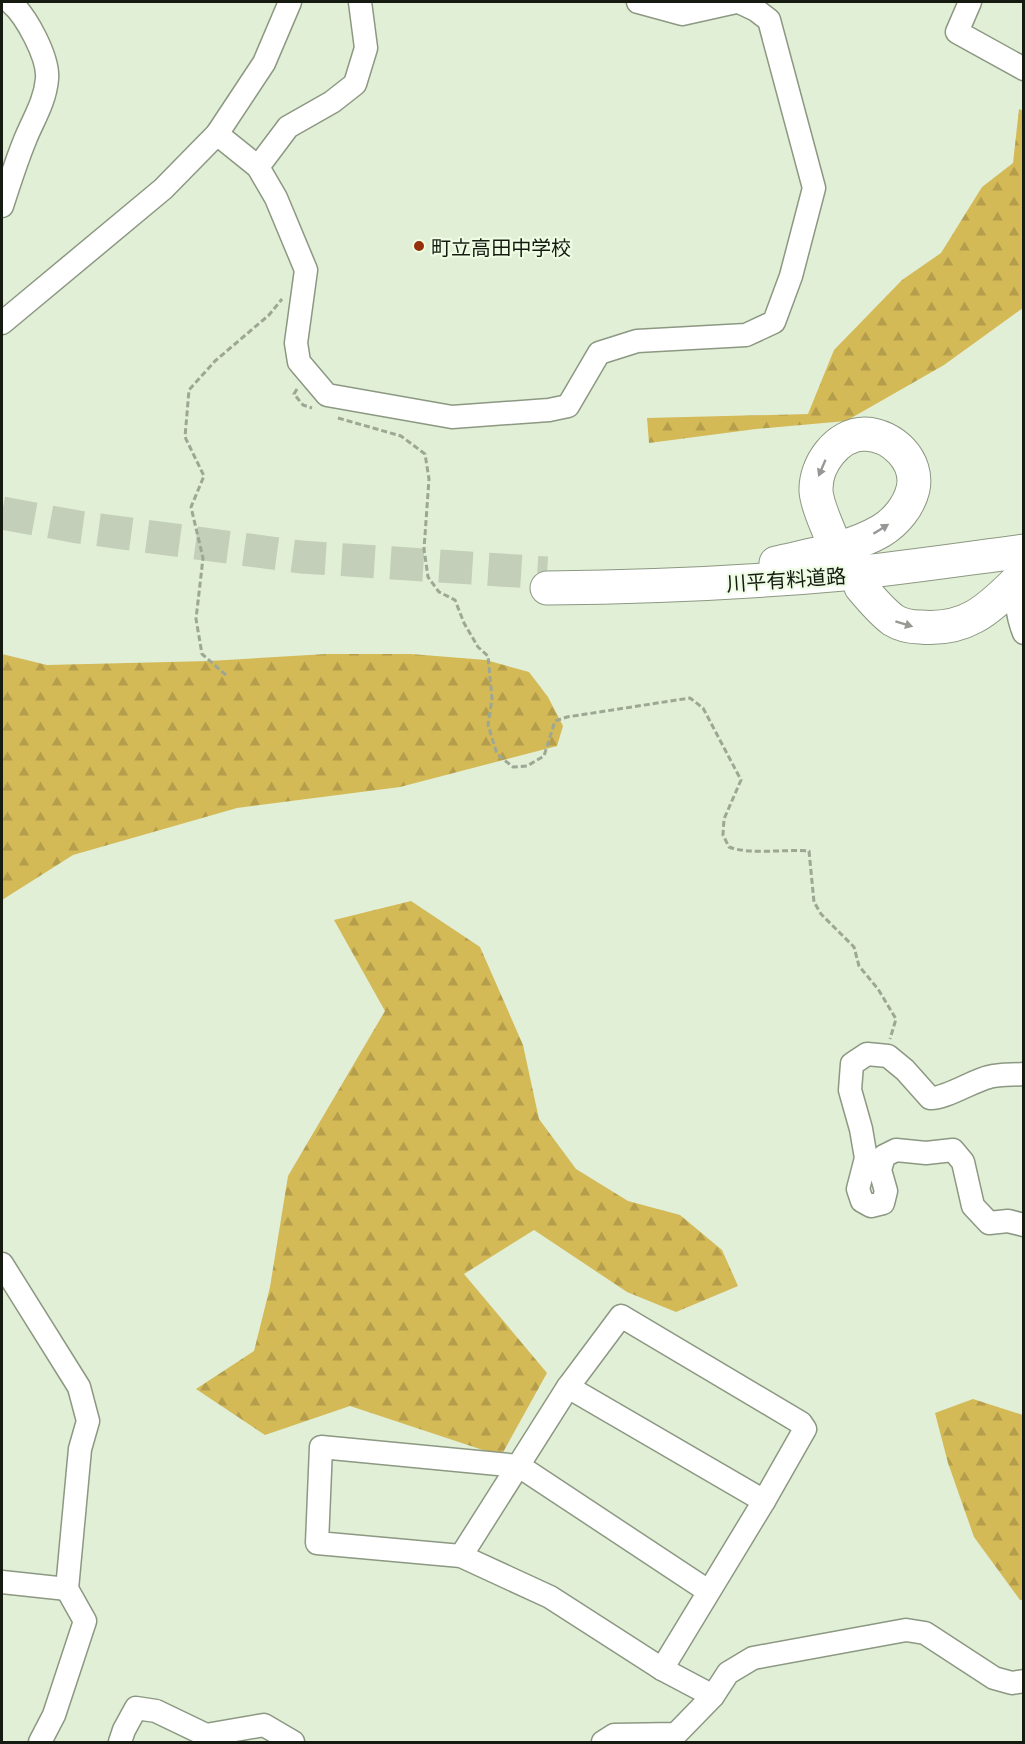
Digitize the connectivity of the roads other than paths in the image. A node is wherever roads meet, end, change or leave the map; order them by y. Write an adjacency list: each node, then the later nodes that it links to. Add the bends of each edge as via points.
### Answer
1 (10, 2): 10 (street, via 30,28 48,77 42,104 25,139)
2 (290, 2): 8 (street, via 264,63)
3 (638, 2): 4 (street, via 682,14)
4 (738, 2): 9 (street, via 769,20 814,188 791,276 774,322 746,335 637,341 599,353 568,406 452,417 327,395 299,362 296,343 306,270 276,198)
5 (970, 2): 7 (street, via 957,32)
6 (366, 4): 9 (street, via 366,48 355,84 288,127)
7 (1023, 69)
8 (217, 134): 9 (street); 11 (street, via 163,189)
9 (258, 167)
10 (2, 206)
11 (2, 323)
12 (830, 534): 14 (highway, one-way to 12, via 830,550 881,531 898,517 911,498 915,479 899,448 865,434 836,445 818,474 816,492)
13 (1022, 562): 14 (highway, 川平有料道路, via 872,559); 15 (highway, 川平有料道路); 15 (highway, one-way to 13, via 895,621 936,629 970,620 991,607); 16 (street, via 1017,614)
14 (745, 570): 15 (highway, 川平有料道路, via 547,580 661,587)
15 (852, 580)
16 (1023, 633)
17 (1023, 1074): 18 (street, via 991,1077 930,1098 886,1056 867,1054 852,1064 850,1090 866,1158 858,1189 862,1201 871,1206 883,1203 886,1191 880,1170 884,1156 896,1150 953,1150 963,1162 974,1206 989,1223 1008,1221)
18 (1023, 1225)
19 (2, 1264): 25 (street, via 79,1387 88,1421 80,1449)
20 (568, 1387): 21 (street); 22 (street); 22 (street, via 621,1316 801,1423 805,1429)
21 (519, 1466): 23 (street); 23 (street, via 321,1447 316,1543); 26 (street)
22 (764, 1501): 26 (street)
23 (461, 1556): 27 (street, via 550,1597)
24 (2, 1582): 25 (street)
25 (67, 1589): 30 (street, via 85,1621 54,1715)
26 (708, 1591): 27 (street)
27 (662, 1669): 29 (street)
28 (1023, 1681): 29 (street, via 1012,1683 994,1678 925,1633 906,1630 753,1658 728,1673)
29 (713, 1696): 33 (street, via 676,1734 614,1735)
30 (39, 1743)
31 (120, 1743): 32 (street, via 136,1708 156,1711 206,1735 264,1725)
32 (293, 1743)
33 (603, 1743)

